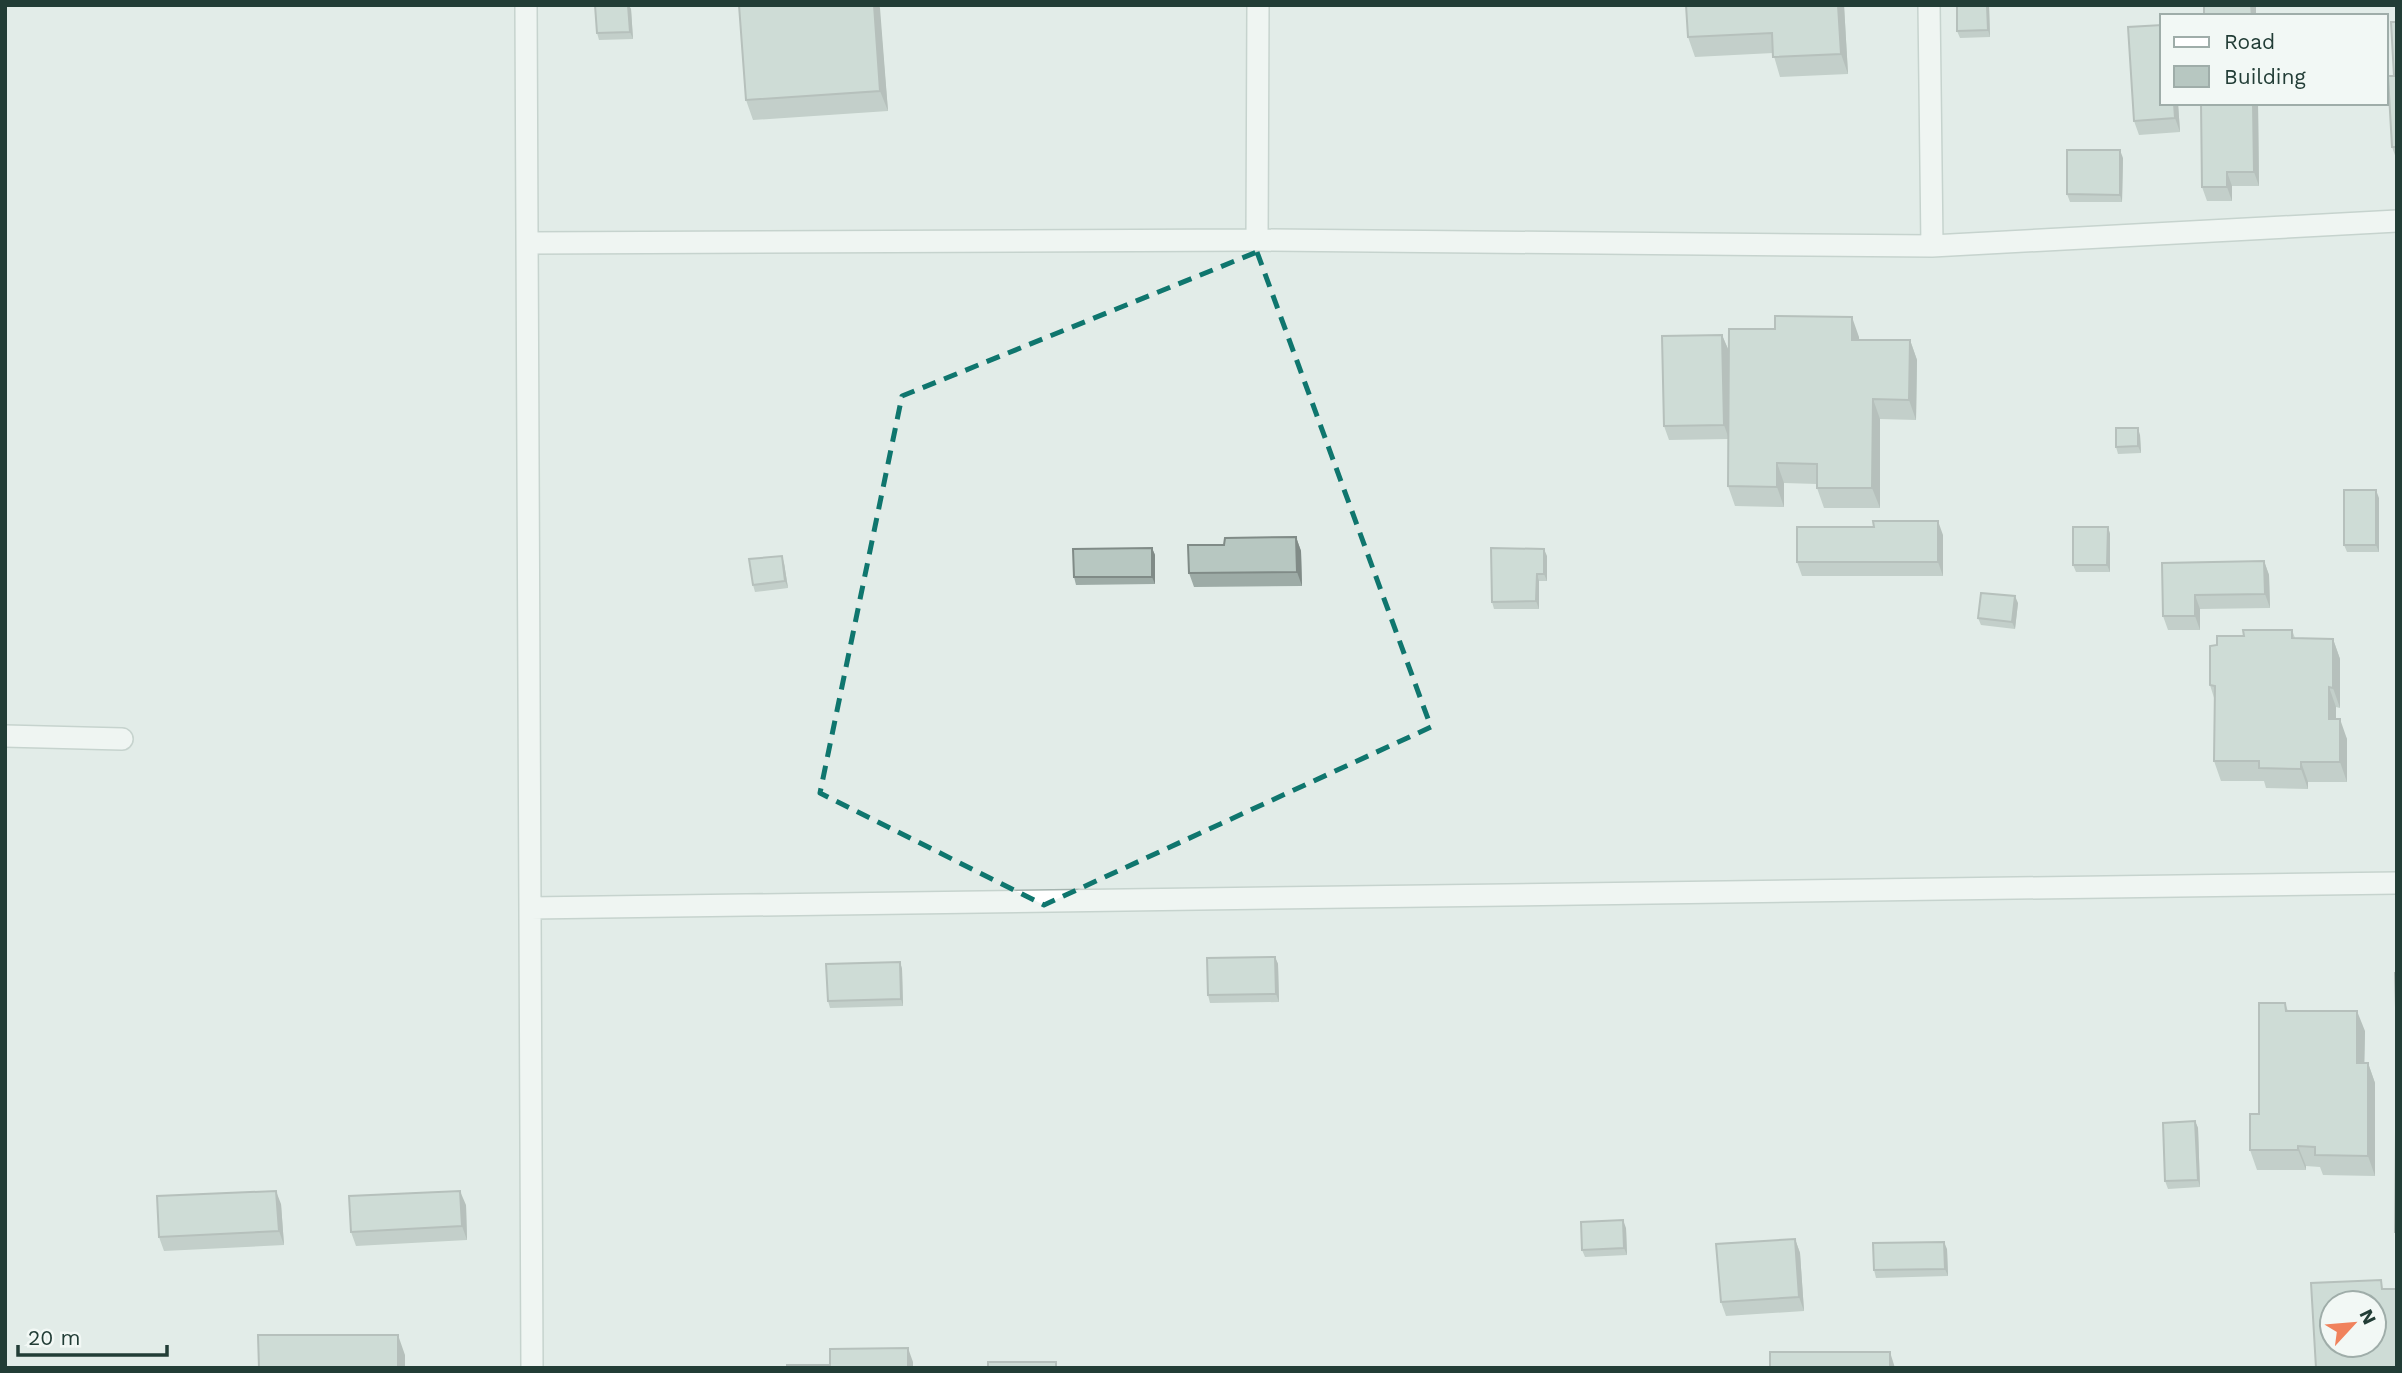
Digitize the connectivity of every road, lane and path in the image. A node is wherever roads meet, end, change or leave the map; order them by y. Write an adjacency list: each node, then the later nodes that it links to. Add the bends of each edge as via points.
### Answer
1 (526, 5): 6 (street)
2 (1258, 5): 5 (street)
3 (1929, 5): 7 (street)
4 (2397, 221): 7 (street)
5 (1257, 240): 6 (street); 7 (street)
6 (528, 243): 11 (street)
7 (1932, 246)
8 (5, 736): 9 (street)
9 (122, 739)
10 (2397, 883): 11 (street)
11 (530, 908): 12 (street)
12 (532, 1368)

